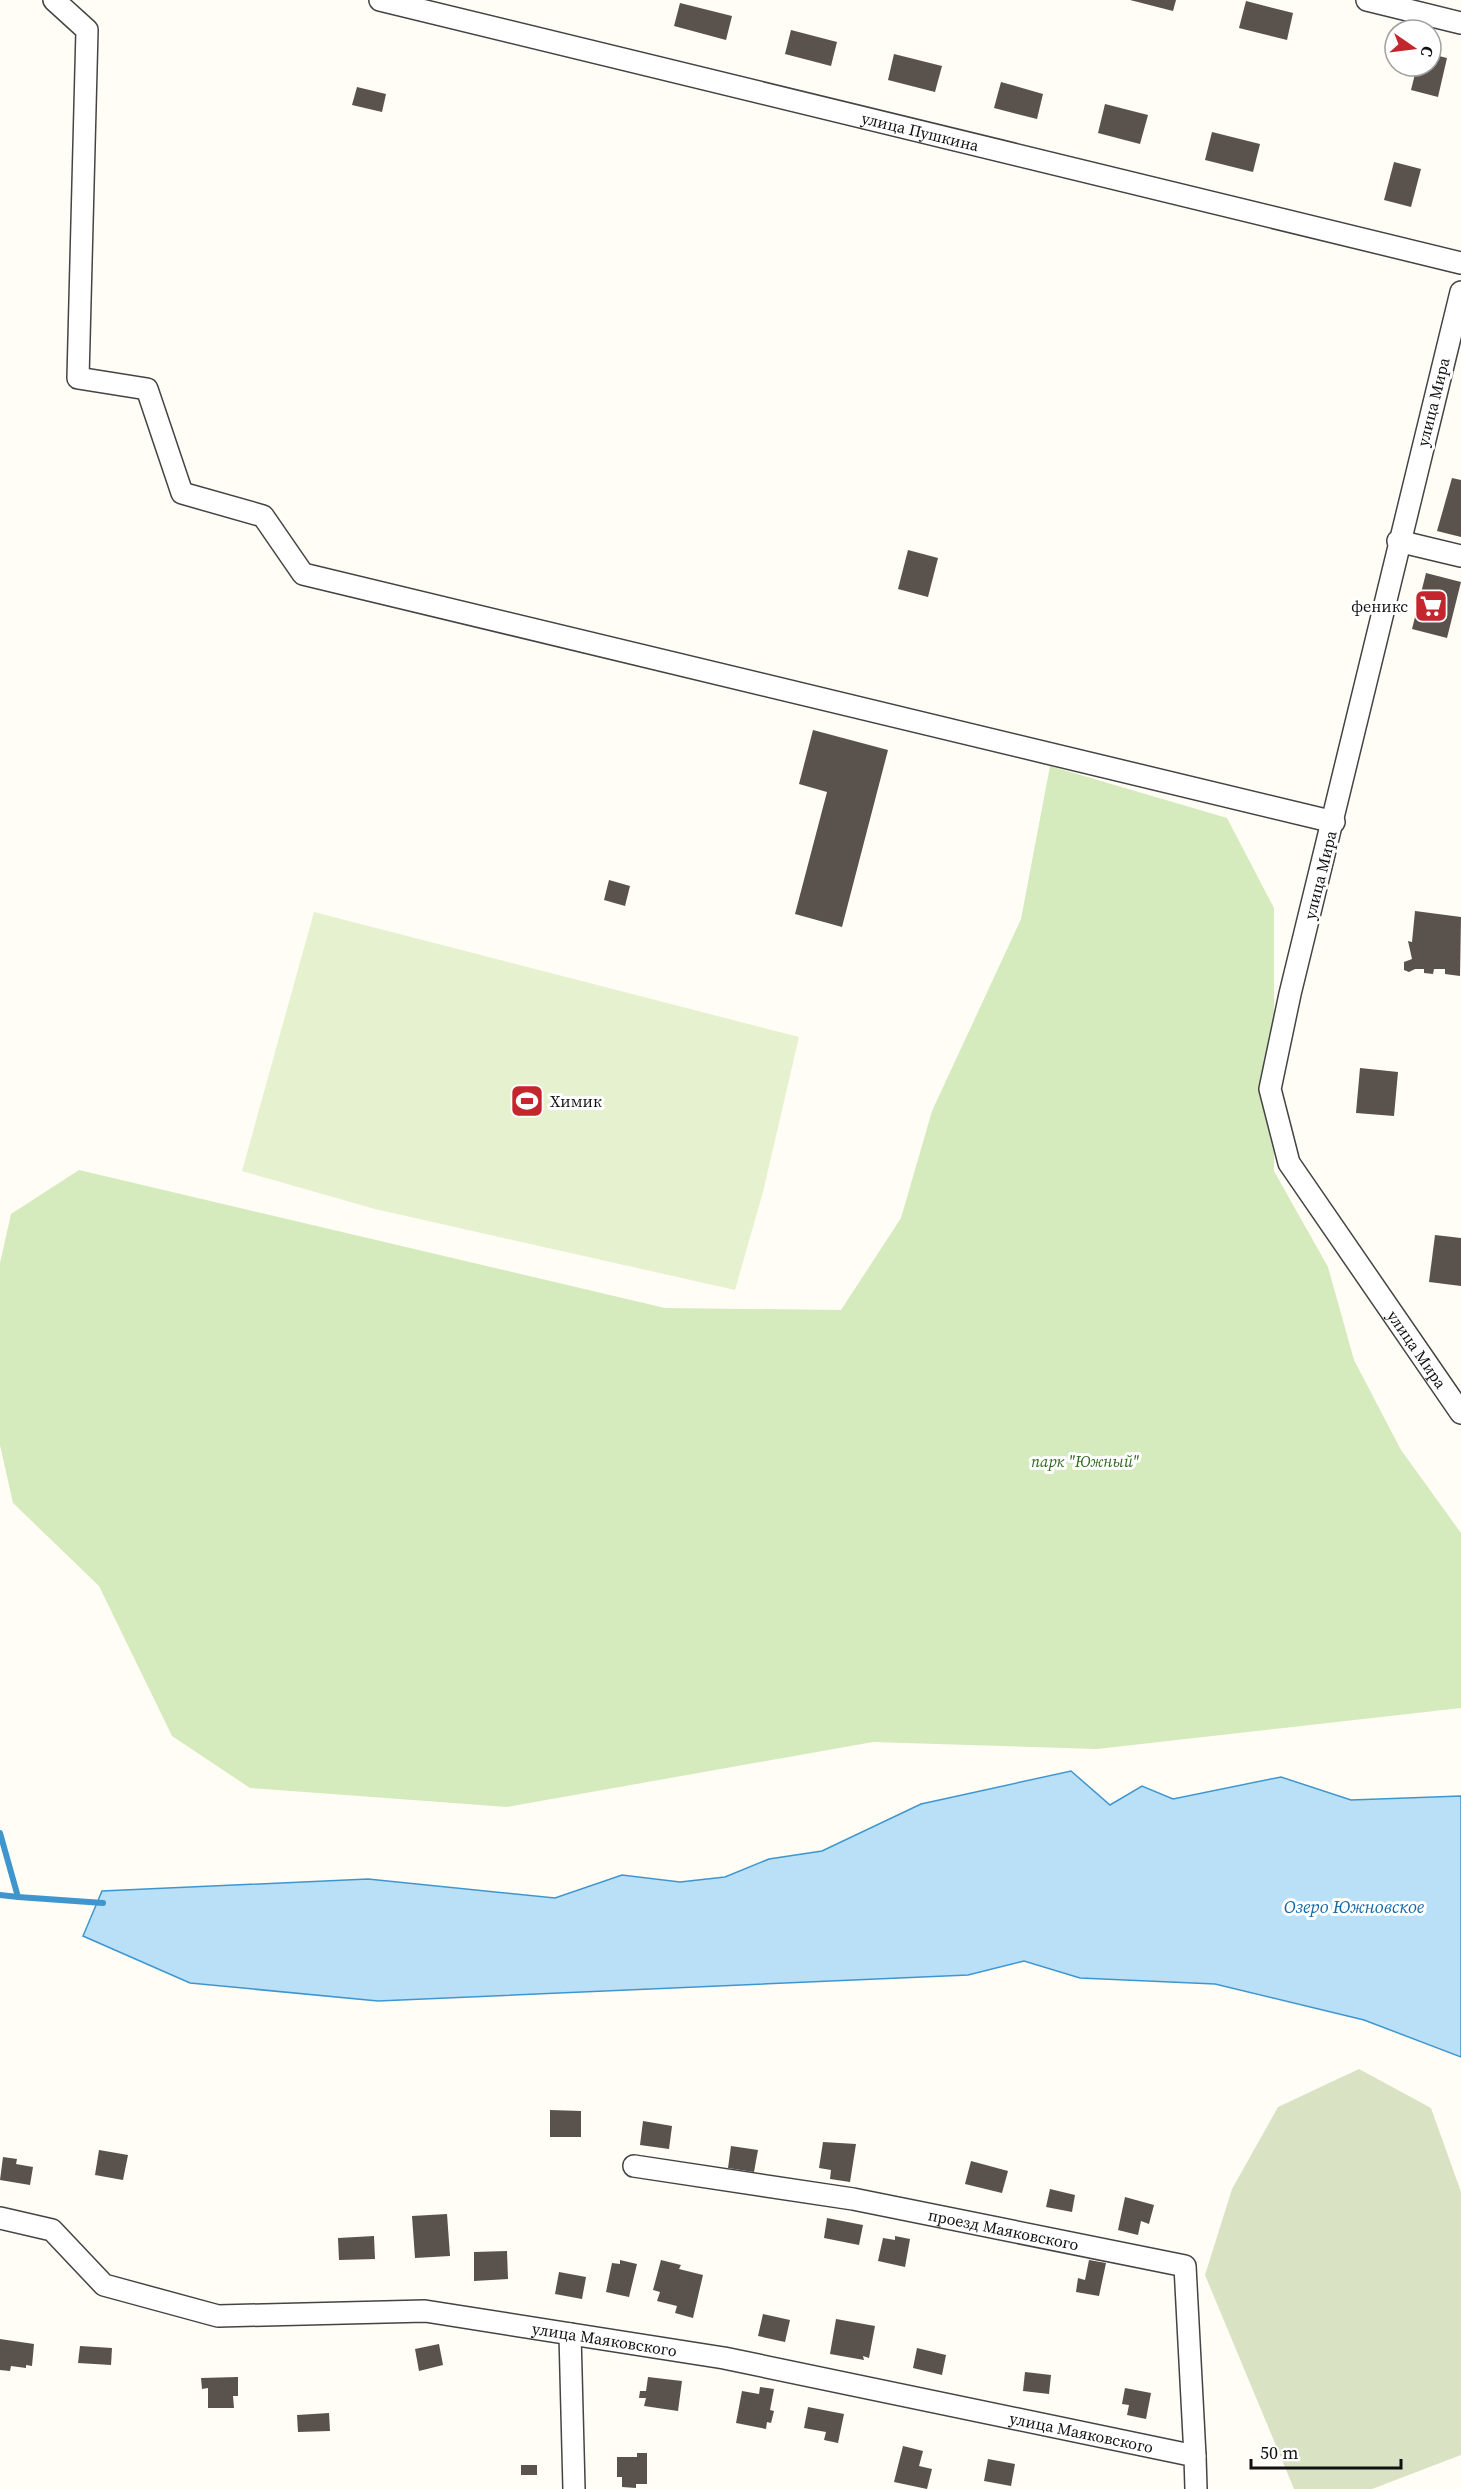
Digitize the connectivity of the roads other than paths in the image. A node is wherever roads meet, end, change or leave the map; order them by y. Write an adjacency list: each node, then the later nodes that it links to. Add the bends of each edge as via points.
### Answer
1 (54, 0): 9 (street, via 87,30 78,378 147,389 182,493 263,516 303,574)
2 (380, 0): 5 (street, улица Пушкина)
3 (1367, 0): 4 (street)
4 (1461, 23)
5 (1461, 263)
6 (1461, 292): 7 (street, улица Мира)
7 (1398, 541): 8 (street); 9 (street, улица Мира)
8 (1461, 556)
9 (1334, 822): 10 (street, улица Мира, via 1270,1089 1289,1163)
10 (1461, 1413)
11 (634, 2166): 14 (street, проезд Маяковского, via 853,2199 1185,2266)
12 (0, 2218): 13 (street, улица Маяковского, via 52,2230 104,2285 218,2316 426,2311)
13 (570, 2334): 14 (street, улица Маяковского, via 724,2358); 15 (street)
14 (1195, 2456): 16 (street)
15 (574, 2489)
16 (1196, 2489)

